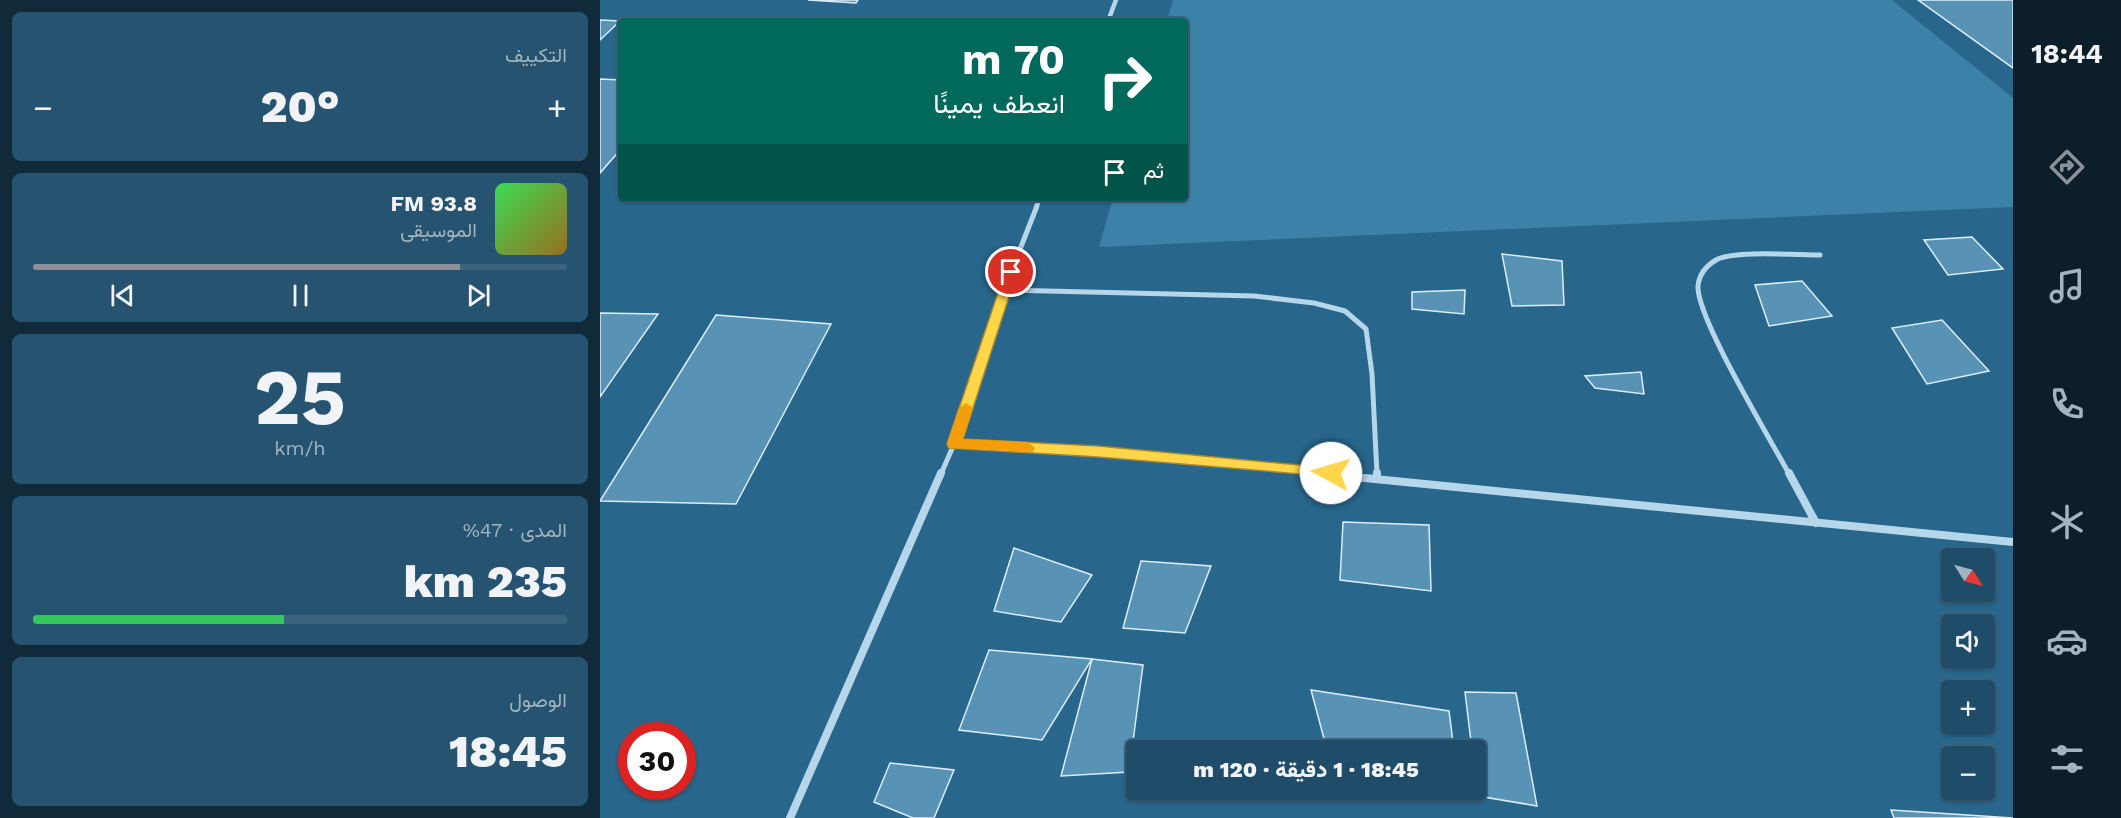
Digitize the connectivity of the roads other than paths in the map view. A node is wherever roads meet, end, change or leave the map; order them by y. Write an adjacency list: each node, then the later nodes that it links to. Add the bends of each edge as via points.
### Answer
1 (1116, 0): 2 (street)
2 (1109, 18)
3 (1039, 201): 5 (street)
4 (1820, 255): 8 (street, via 1753,254 1717,260 1702,272 1698,287 1708,324)
5 (1004, 290): 6 (street); 7 (street, via 1254,296 1345,311 1366,329)
6 (954, 444): 7 (street, via 1098,451); 10 (street)
7 (1377, 478): 8 (street)
8 (1816, 523): 9 (street)
9 (2013, 542)
10 (790, 818)

